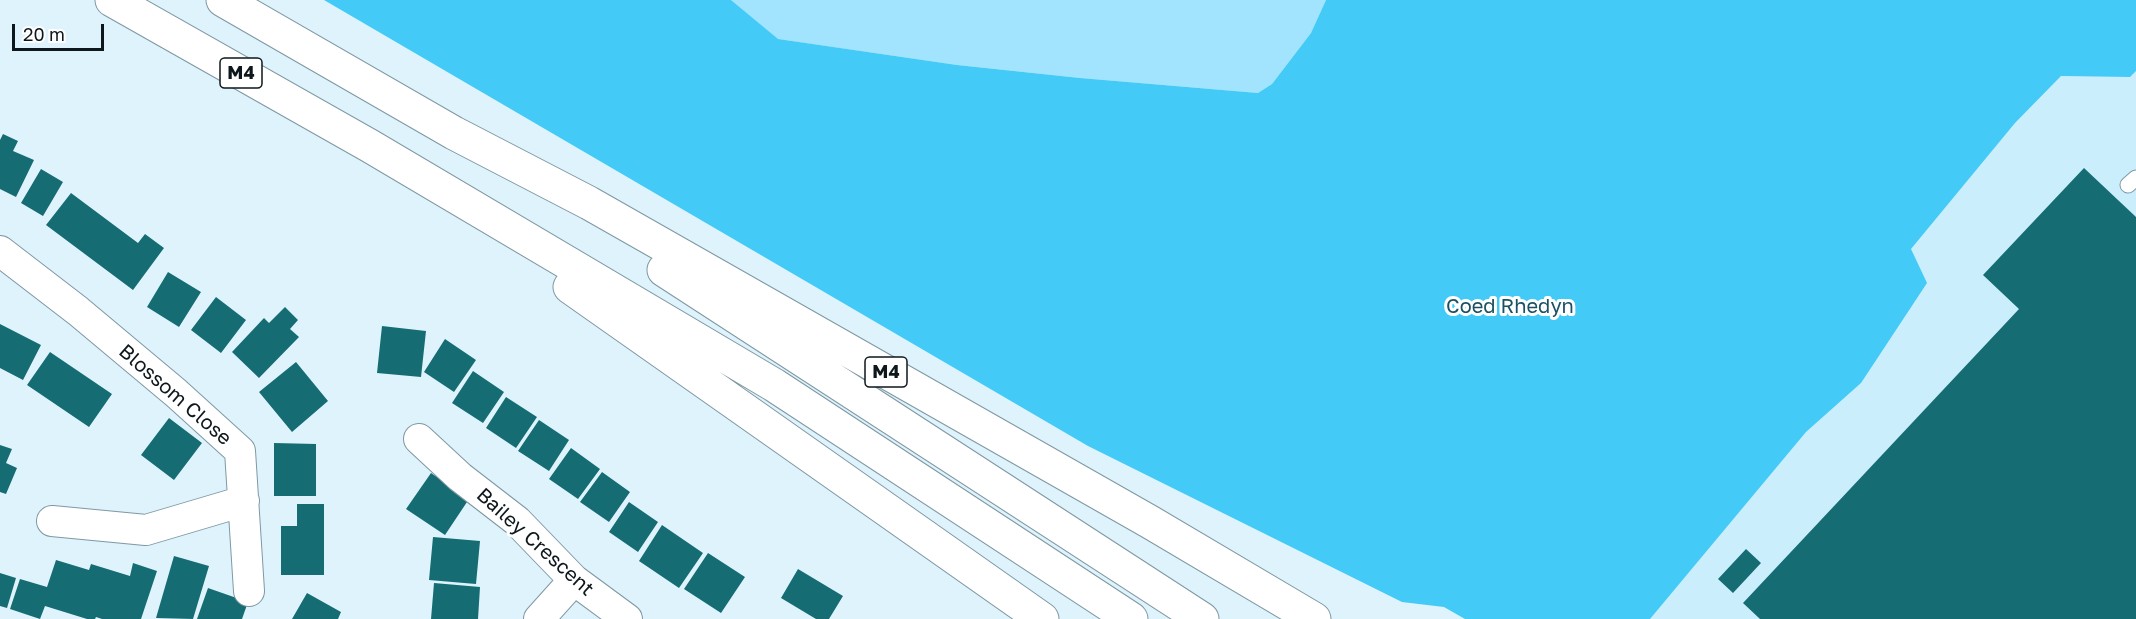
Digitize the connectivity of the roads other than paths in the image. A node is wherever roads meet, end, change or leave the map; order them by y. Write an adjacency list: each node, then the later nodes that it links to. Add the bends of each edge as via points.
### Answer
1 (112, 0): 4 (highway, M4)
2 (223, 0): 3 (highway, M4)
3 (454, 133): 15 (highway, M4); 16 (highway, M4, via 620,221)
4 (370, 146): 13 (highway, M4); 14 (highway, M4, via 774,385)
5 (0, 251): 7 (street, Blossom Close, via 176,393 240,452)
6 (419, 439): 9 (street, Bailey Crescent, via 517,521)
7 (244, 501): 8 (street, via 146,530); 10 (street, Blossom Close)
8 (52, 521)
9 (574, 580): 11 (street); 12 (street, Bailey Crescent)
10 (249, 591)
11 (539, 619)
12 (627, 619)
13 (1042, 619)
14 (1131, 619)
15 (1202, 619)
16 (1314, 619)

